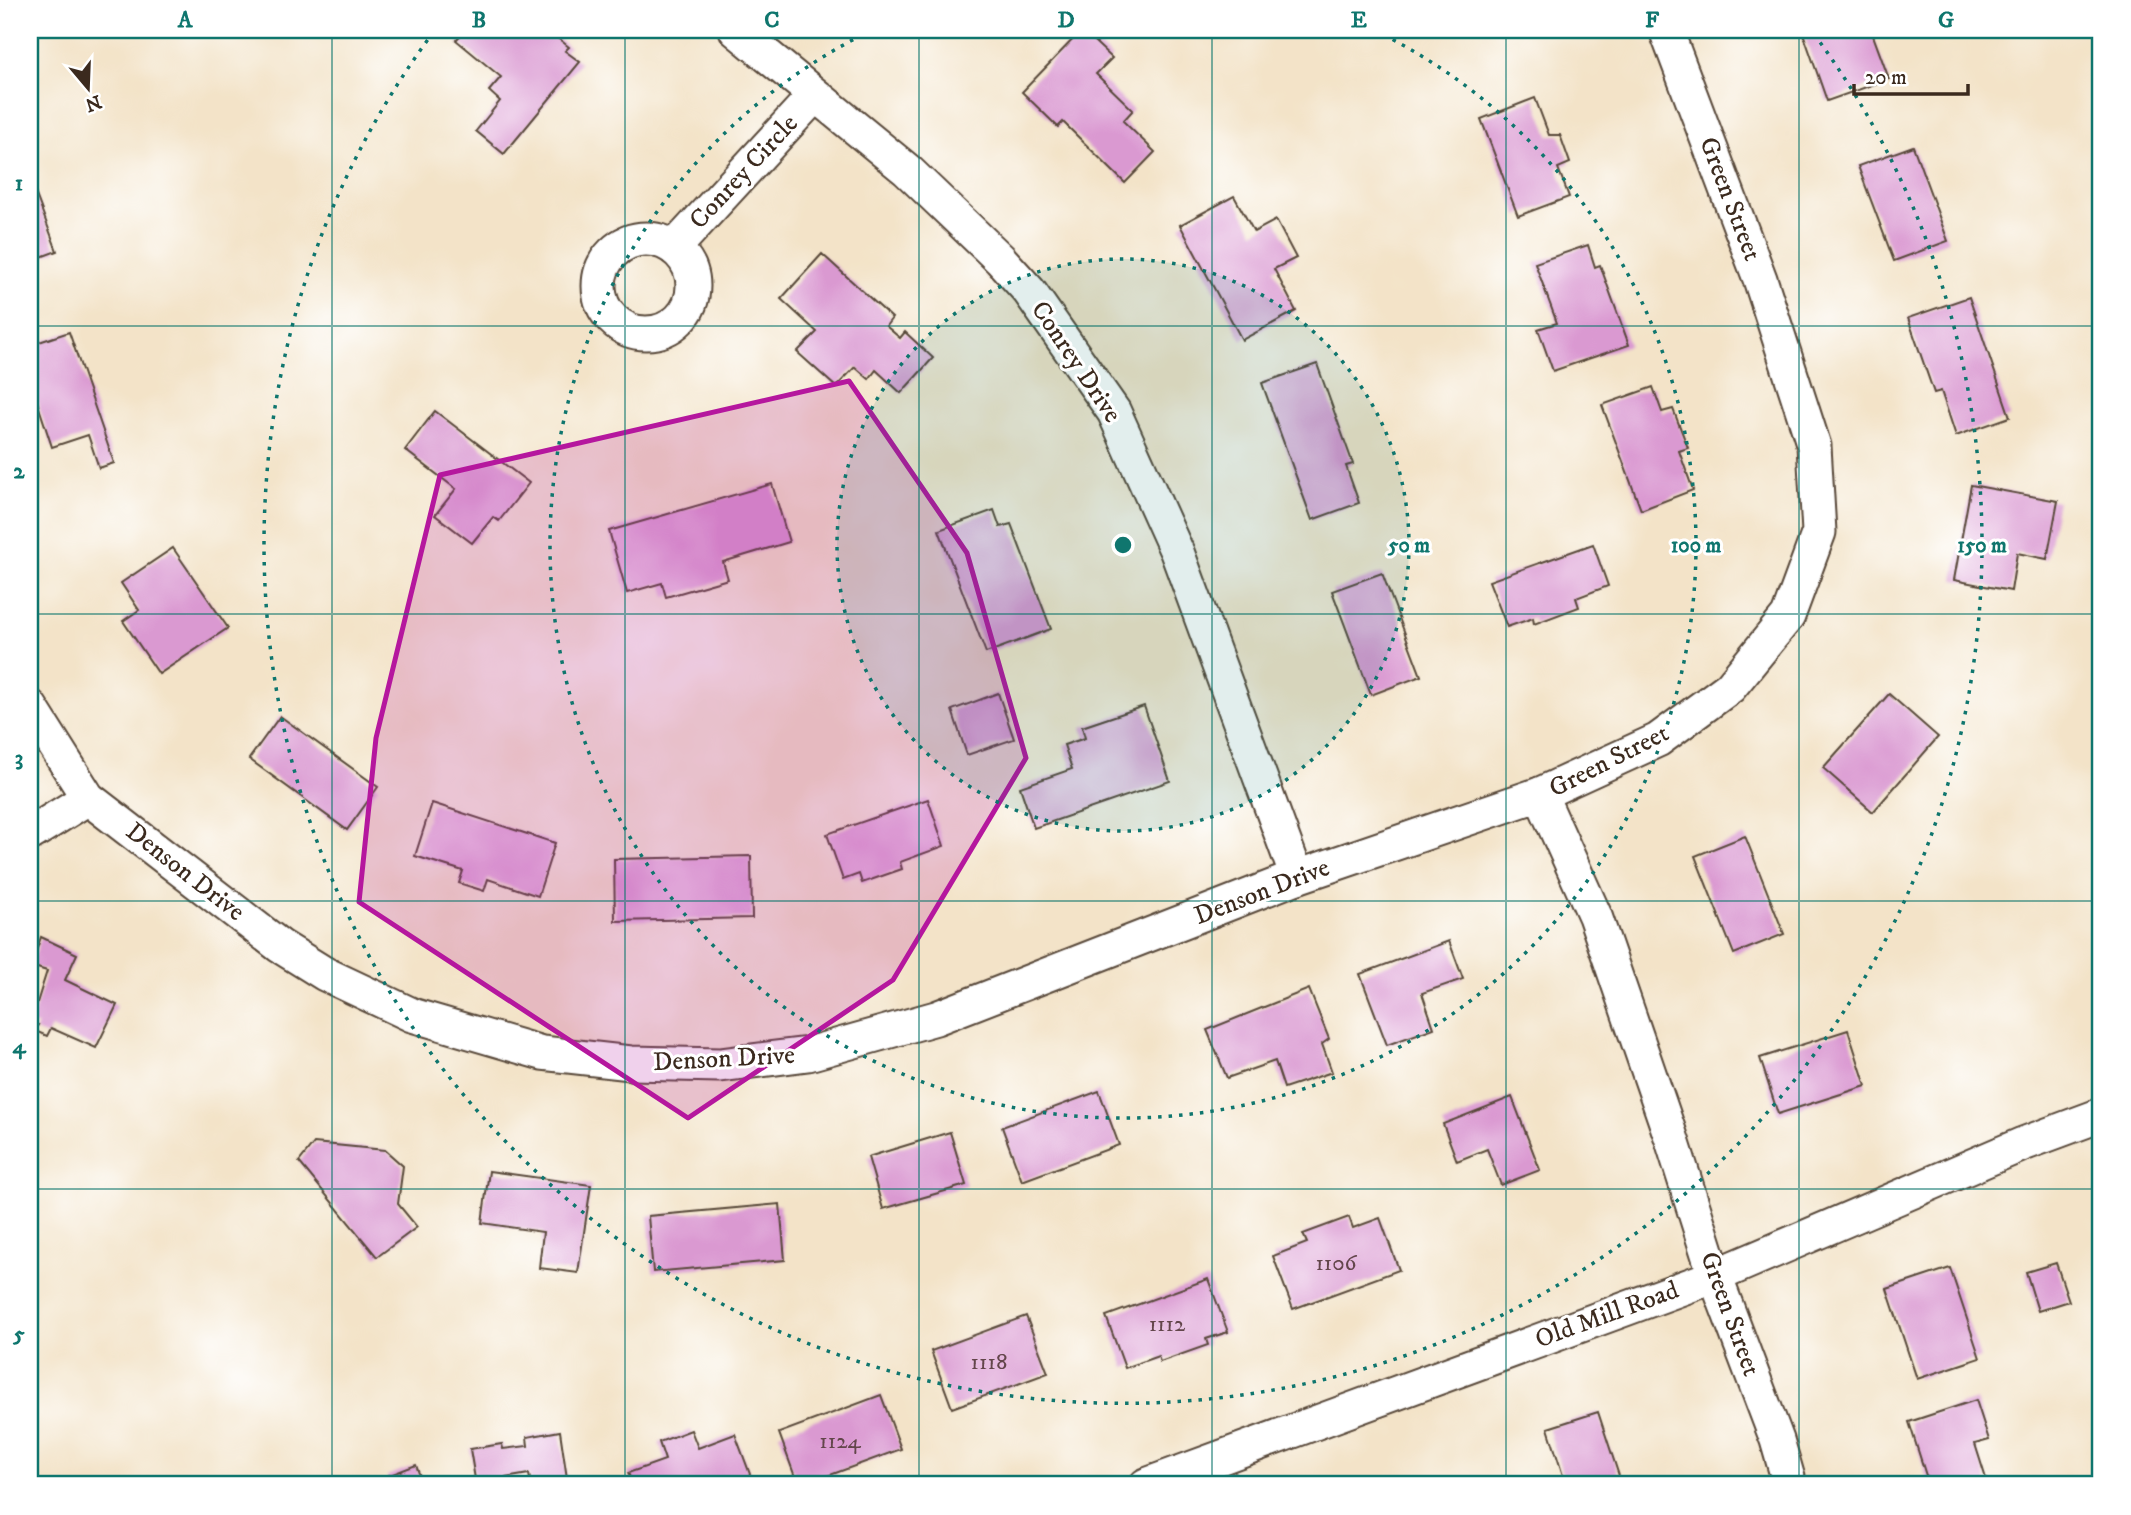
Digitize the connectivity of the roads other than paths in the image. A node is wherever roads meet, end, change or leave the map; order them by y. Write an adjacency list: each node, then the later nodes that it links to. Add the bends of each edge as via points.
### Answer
1 (736, 30): 3 (street, Conrey Drive)
2 (1666, 30): 6 (street, Green Street, via 1760,279 1814,446 1819,532 1787,616 1730,687 1658,740)
3 (814, 96): 4 (street, Conrey Circle); 9 (street, Conrey Drive, via 907,170 1000,259 1029,291 1114,412 1177,552)
4 (674, 248)
5 (30, 706): 7 (street, Denson Drive)
6 (1540, 794): 9 (street, Denson Drive); 11 (street, Green Street, via 1595,916)
7 (88, 798): 8 (street); 9 (street, Denson Drive, via 280,946 325,974 425,1019 542,1053 631,1063 720,1065 808,1055 936,1018)
8 (30, 834)
9 (1297, 877)
10 (2101, 1115): 11 (street, Old Mill Road)
11 (1715, 1276): 12 (street, Old Mill Road); 13 (street, Green Street)
12 (1146, 1485)
13 (1790, 1485)

